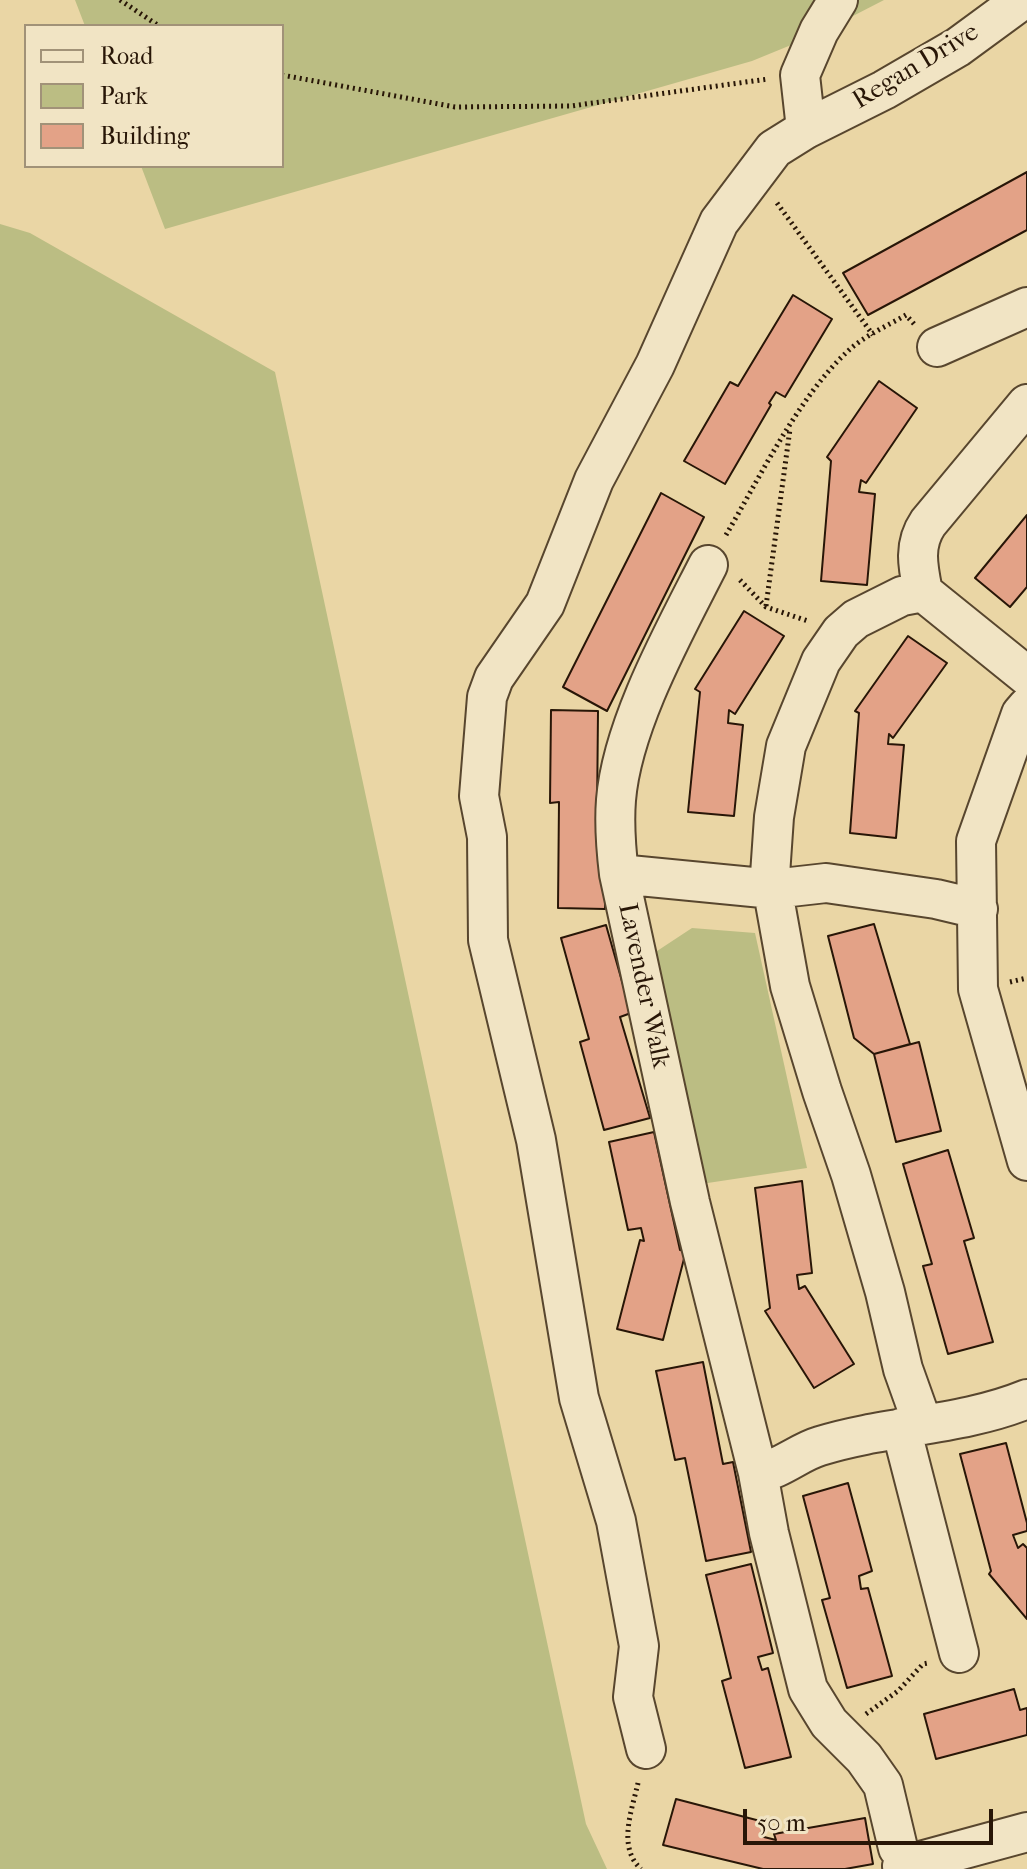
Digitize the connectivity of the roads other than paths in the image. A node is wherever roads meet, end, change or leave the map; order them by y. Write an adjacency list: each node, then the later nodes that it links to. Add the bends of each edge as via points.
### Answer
1 (838, 0): 3 (street, via 800,75)
2 (1022, 0): 3 (street, Regan Drive, via 958,47)
3 (806, 129): 19 (street, Regan Drive, via 774,149 719,222 655,365 594,480 545,604 494,678 483,719 479,796 487,837 488,940 536,1140 579,1398 616,1521 639,1646 633,1697)
4 (1027, 307): 5 (street)
5 (937, 347)
6 (1027, 404): 8 (street, via 920,535)
7 (708, 565): 11 (street, Lavender Walk, via 664,651 621,766 615,829)
8 (923, 592): 9 (street); 12 (street, via 902,596 856,619 821,661 786,746 774,817)
9 (1027, 676)
10 (1027, 707): 13 (street, via 976,841)
11 (619, 874): 12 (street); 17 (street, Lavender Walk, via 690,1202)
12 (773, 889): 13 (street, via 826,883); 16 (street, via 790,986 885,1292)
13 (978, 909): 14 (street, via 978,989)
14 (1027, 1161)
15 (1027, 1399): 16 (street, via 982,1415)
16 (912, 1426): 17 (street, via 819,1446); 18 (street)
17 (758, 1473): 20 (street, Lavender Walk, via 808,1689 829,1723 883,1785 900,1857)
18 (959, 1653)
19 (646, 1749)
20 (1027, 1832)

